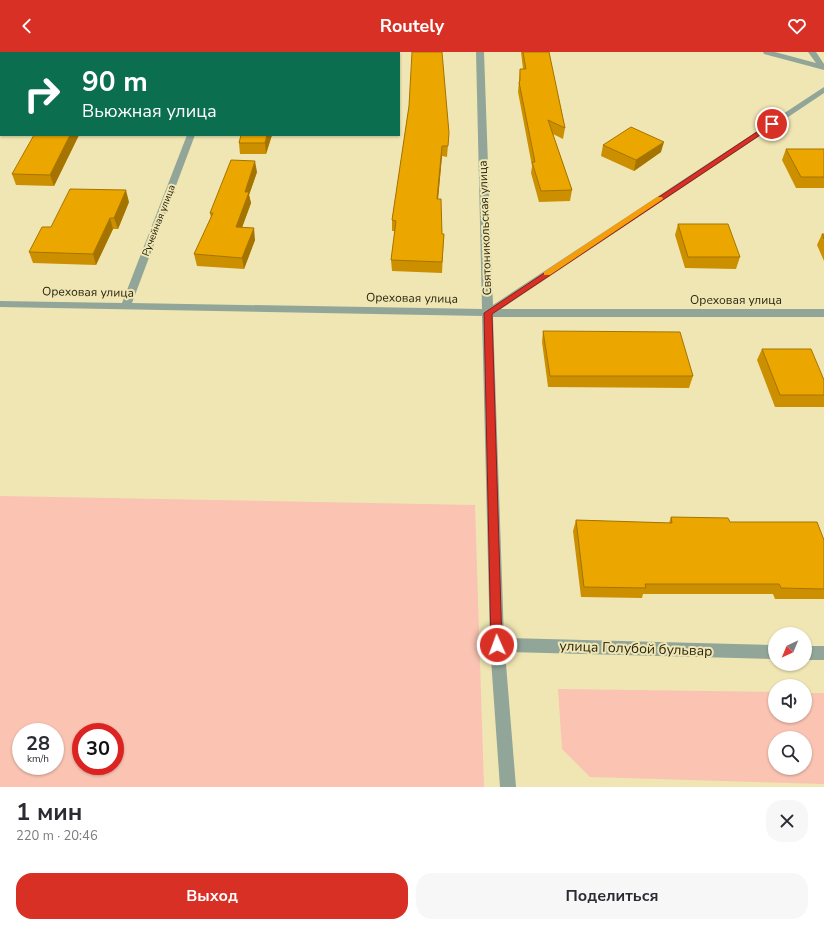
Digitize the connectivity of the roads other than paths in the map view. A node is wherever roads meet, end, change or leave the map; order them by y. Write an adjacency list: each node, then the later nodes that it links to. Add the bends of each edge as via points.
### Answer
1 (480, 52): 9 (street, Святоникольская улица)
2 (767, 52): 4 (street)
3 (812, 52): 4 (street)
4 (824, 68)
5 (824, 90): 9 (street)
6 (191, 136): 8 (street, Ручейная улица)
7 (0, 304): 8 (street, Ореховая улица)
8 (126, 306): 9 (street, Ореховая улица)
9 (488, 313): 10 (street, Ореховая улица); 11 (street, Святоникольская улица)
10 (824, 313)
11 (497, 645): 12 (street, улица Голубой бульвар); 15 (street, Святоникольская улица)
12 (768, 652)
13 (812, 653): 14 (street)
14 (824, 653)
15 (508, 787)

